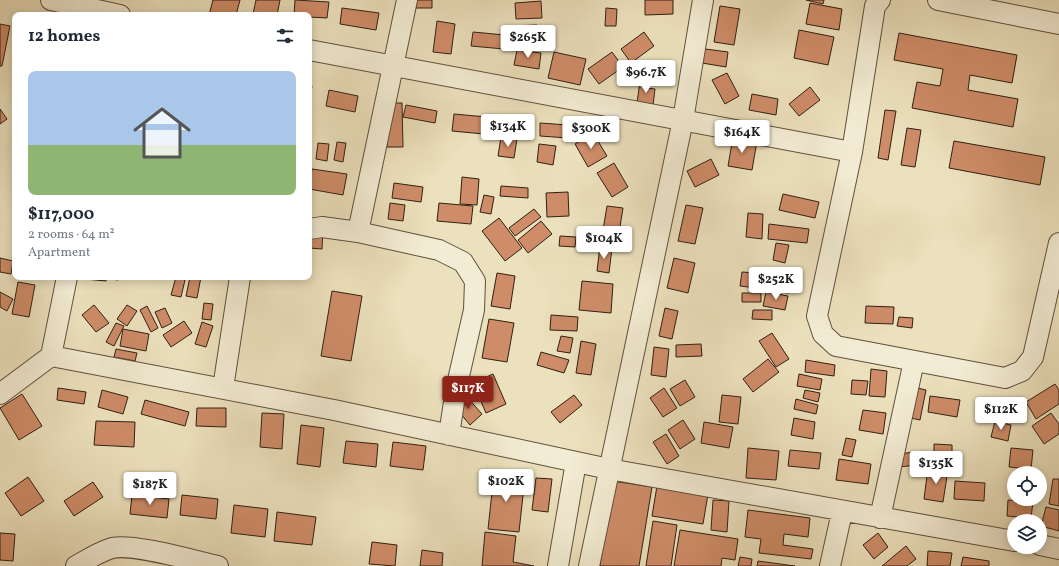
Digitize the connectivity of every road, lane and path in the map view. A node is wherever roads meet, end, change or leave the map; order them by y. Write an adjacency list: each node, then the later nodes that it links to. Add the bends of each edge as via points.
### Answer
1 (51, 0): 8 (street)
2 (125, 0): 9 (street)
3 (407, 0): 12 (street)
4 (704, 0): 13 (street)
5 (880, 0): 14 (street, via 875,6)
6 (938, 0): 7 (street)
7 (982, 4): 10 (street)
8 (107, 12)
9 (122, 12)
10 (1059, 24)
11 (312, 51): 12 (street)
12 (392, 66): 13 (street); 16 (street)
13 (683, 120): 14 (street); 26 (street)
14 (852, 152): 21 (street, via 817,316 823,334 836,346)
15 (312, 229): 16 (street, via 322,227)
16 (358, 232): 24 (street, via 439,250 463,262 475,281 474,310 456,389)
17 (1059, 243): 21 (street, via 1033,358 1022,371 1005,378)
18 (65, 280): 20 (street)
19 (240, 280): 22 (street)
20 (51, 356): 22 (street); 23 (street)
21 (914, 361): 28 (street)
22 (223, 388): 24 (street)
23 (0, 394)
24 (450, 435): 25 (street)
25 (576, 462): 26 (street); 32 (street)
26 (609, 469): 27 (street); 33 (street)
27 (842, 512): 28 (street); 36 (street)
28 (880, 518): 29 (street)
29 (1007, 540)
30 (1047, 547): 31 (street)
31 (1059, 549)
32 (559, 559): 33 (street)
33 (589, 561)
34 (76, 566): 35 (street, via 113,548 136,548)
35 (218, 566)
36 (830, 566)

